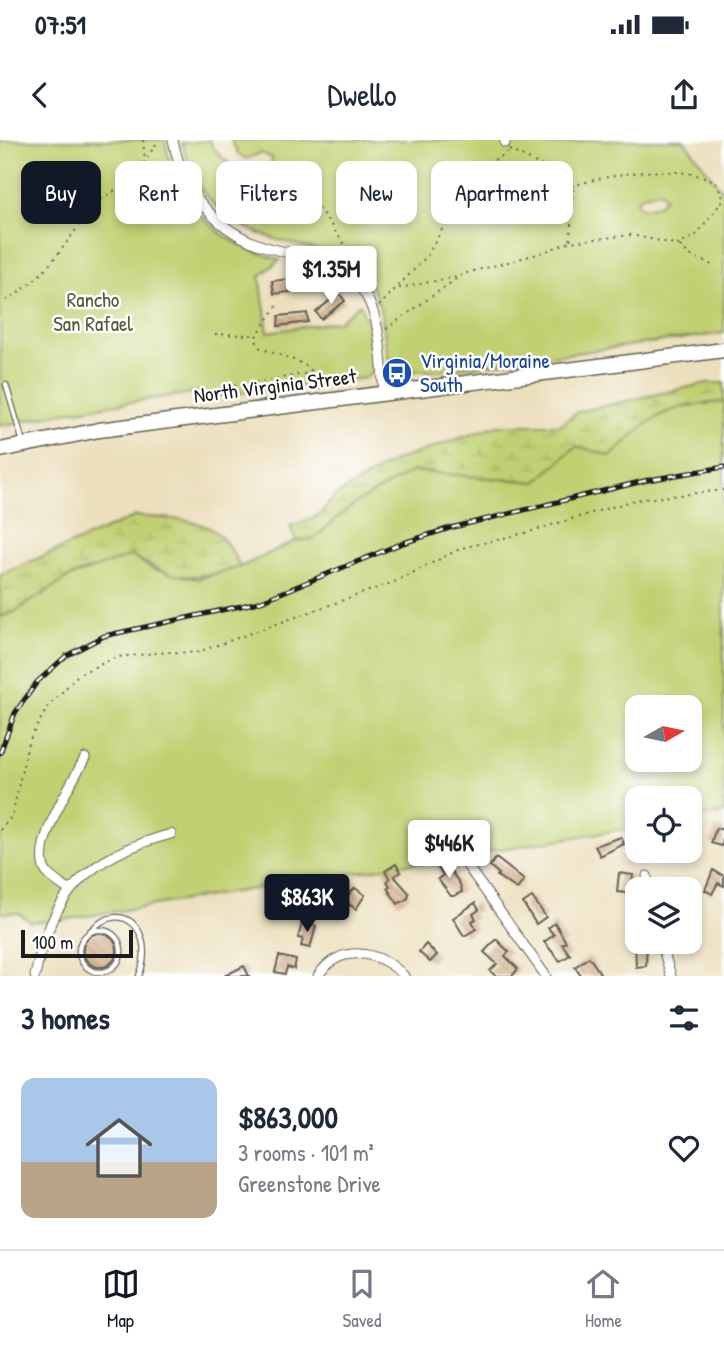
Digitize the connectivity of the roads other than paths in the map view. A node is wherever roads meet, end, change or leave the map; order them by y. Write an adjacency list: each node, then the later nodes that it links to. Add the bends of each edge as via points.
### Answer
1 (173, 140): 4 (street, via 188,185 217,221 254,243 327,261 350,276 365,294 377,335)
2 (724, 350): 4 (main road, North Virginia Street)
3 (6, 385): 5 (lane)
4 (384, 394): 5 (main road, North Virginia Street, via 99,429)
5 (24, 443): 6 (main road, North Virginia Street)
6 (0, 450)
7 (85, 758): 10 (street, via 47,832 41,855 46,872)
8 (171, 834): 10 (street, via 131,844 94,866)
9 (461, 857): 17 (street)
10 (69, 890): 13 (street, via 52,920)
11 (84, 937): 11 (lane, via 102,930 113,934 120,945 116,964 97,971 84,964 79,951); 14 (lane, via 102,921 116,918 133,923 144,935)
12 (665, 954): 18 (street)
13 (35, 976)
14 (139, 976)
15 (318, 976): 16 (street, via 336,958 358,953 387,960)
16 (404, 976)
17 (546, 976)
18 (671, 976)

